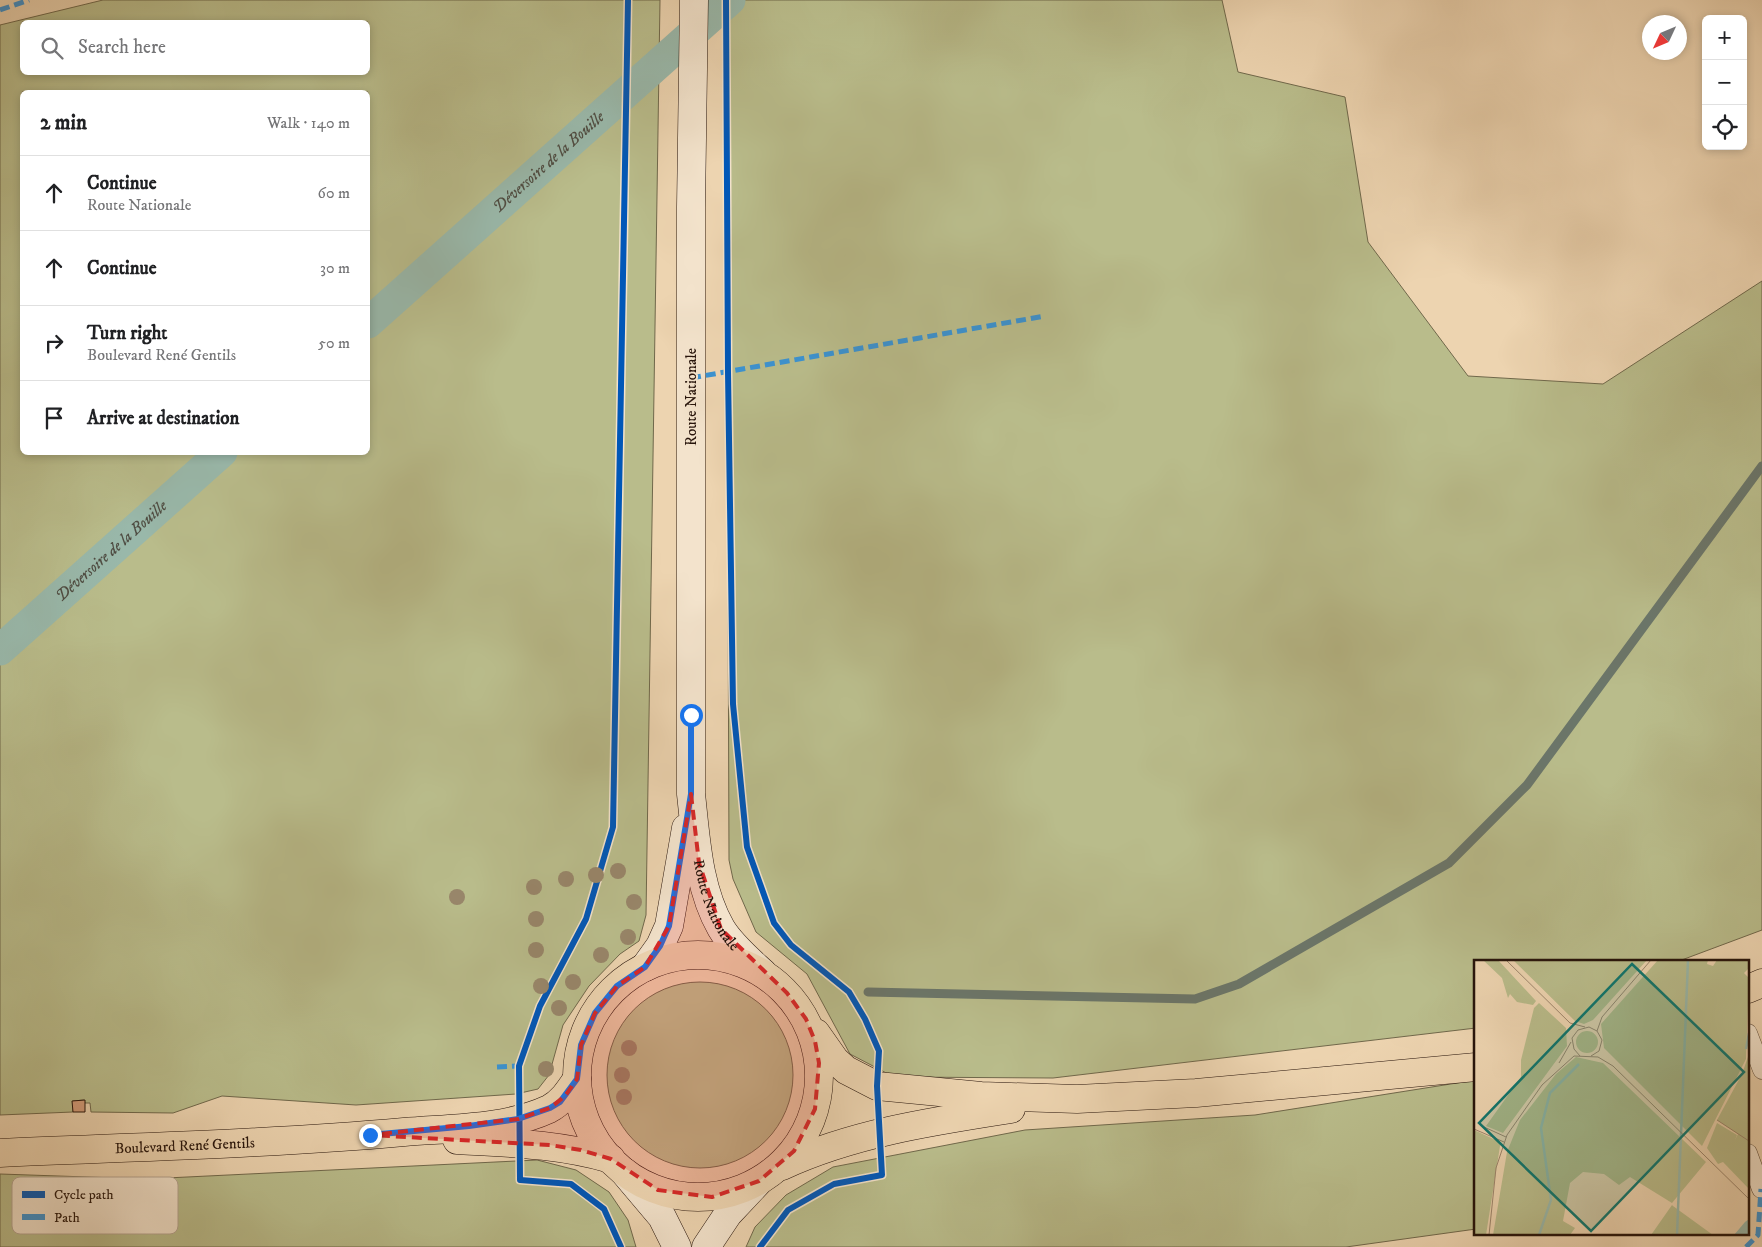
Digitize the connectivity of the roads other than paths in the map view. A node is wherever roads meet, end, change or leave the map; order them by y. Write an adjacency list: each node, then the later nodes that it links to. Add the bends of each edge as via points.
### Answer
1 (694, 0): 2 (main road, Route Nationale)
2 (691, 794): 3 (main road, Route Nationale, via 669,926); 4 (main road, Route Nationale, via 699,863 721,929)
3 (645, 967): 4 (main road, via 687,955 711,955); 11 (main road, via 617,986 595,1013 581,1045)
4 (763, 973): 7 (main road, via 787,994)
5 (1762, 983): 6 (main road)
6 (1750, 988)
7 (806, 1019): 12 (main road, via 835,1060 859,1079 877,1086 981,1096); 17 (main road, via 819,1063 820,1087 816,1110 802,1138)
8 (1750, 1038): 10 (lane)
9 (1474, 1067): 12 (main road, via 1196,1093)
10 (1762, 1070)
11 (577, 1079): 13 (main road, Boulevard René Gentils, via 555,1105 518,1119); 16 (main road, via 583,1114 595,1138)
12 (1077, 1099): 17 (main road, via 879,1134 828,1147)
13 (370, 1135): 14 (main road, Boulevard René Gentils); 16 (main road, Boulevard René Gentils, via 550,1145)
14 (0, 1153)
15 (1750, 1159): 18 (lane)
16 (618, 1166): 17 (main road, via 658,1190 676,1195 712,1197 744,1188); 19 (main road, via 662,1217)
17 (769, 1174): 20 (main road, via 728,1214)
18 (1761, 1189)
19 (677, 1247)
20 (706, 1247)

